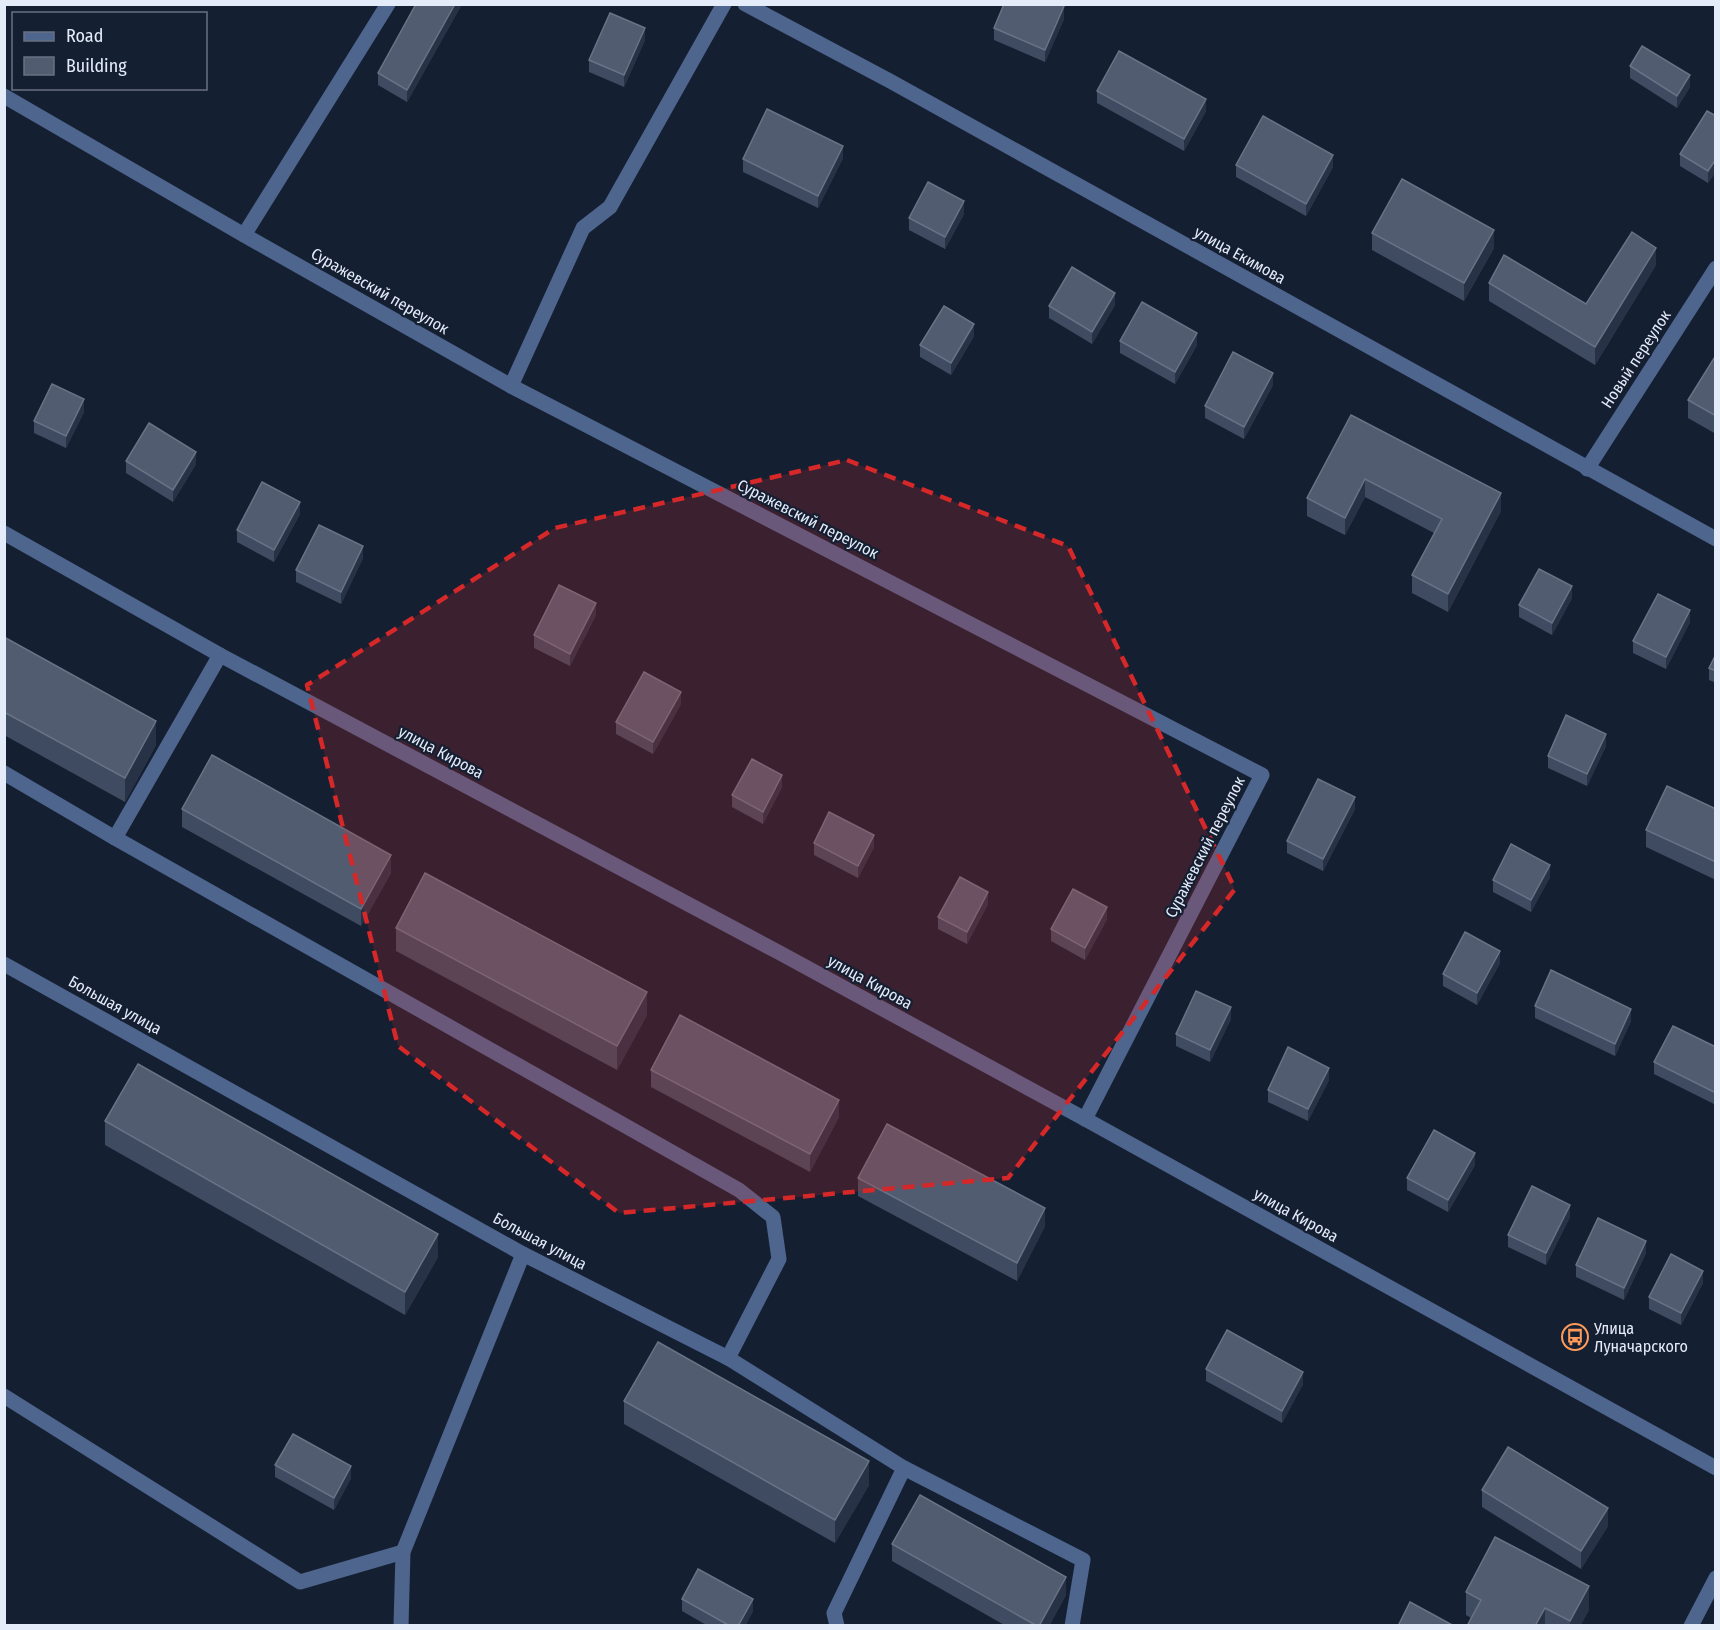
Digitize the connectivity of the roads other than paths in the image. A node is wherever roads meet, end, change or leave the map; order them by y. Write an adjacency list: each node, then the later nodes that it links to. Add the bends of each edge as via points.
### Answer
1 (388, 4): 5 (street)
2 (724, 4): 7 (street, via 610,207 584,228)
3 (745, 4): 8 (street, улица Екимова)
4 (4, 96): 5 (street, Суражевский переулок)
5 (244, 235): 7 (street, Суражевский переулок)
6 (1716, 268): 8 (street, Новый переулок)
7 (511, 386): 15 (street, Суражевский переулок, via 1262,775)
8 (1587, 469): 10 (street, улица Екимова)
9 (4, 532): 11 (street, улица Кирова)
10 (1716, 539)
11 (220, 655): 13 (street); 15 (street, улица Кирова)
12 (4, 773): 13 (street)
13 (116, 838): 17 (street, via 729,1184 773,1217 779,1259)
14 (4, 964): 16 (street, Большая улица)
15 (1085, 1119): 20 (street, улица Кирова)
16 (523, 1254): 17 (street, Большая улица); 21 (street)
17 (728, 1358): 19 (street, Большая улица)
18 (4, 1396): 21 (street, via 300,1582)
19 (904, 1468): 24 (street, via 834,1613); 25 (street, Большая улица, via 1083,1560)
20 (1716, 1468)
21 (403, 1552): 23 (street)
22 (1716, 1578): 26 (street)
23 (401, 1626)
24 (837, 1626)
25 (1072, 1626)
26 (1691, 1626)

